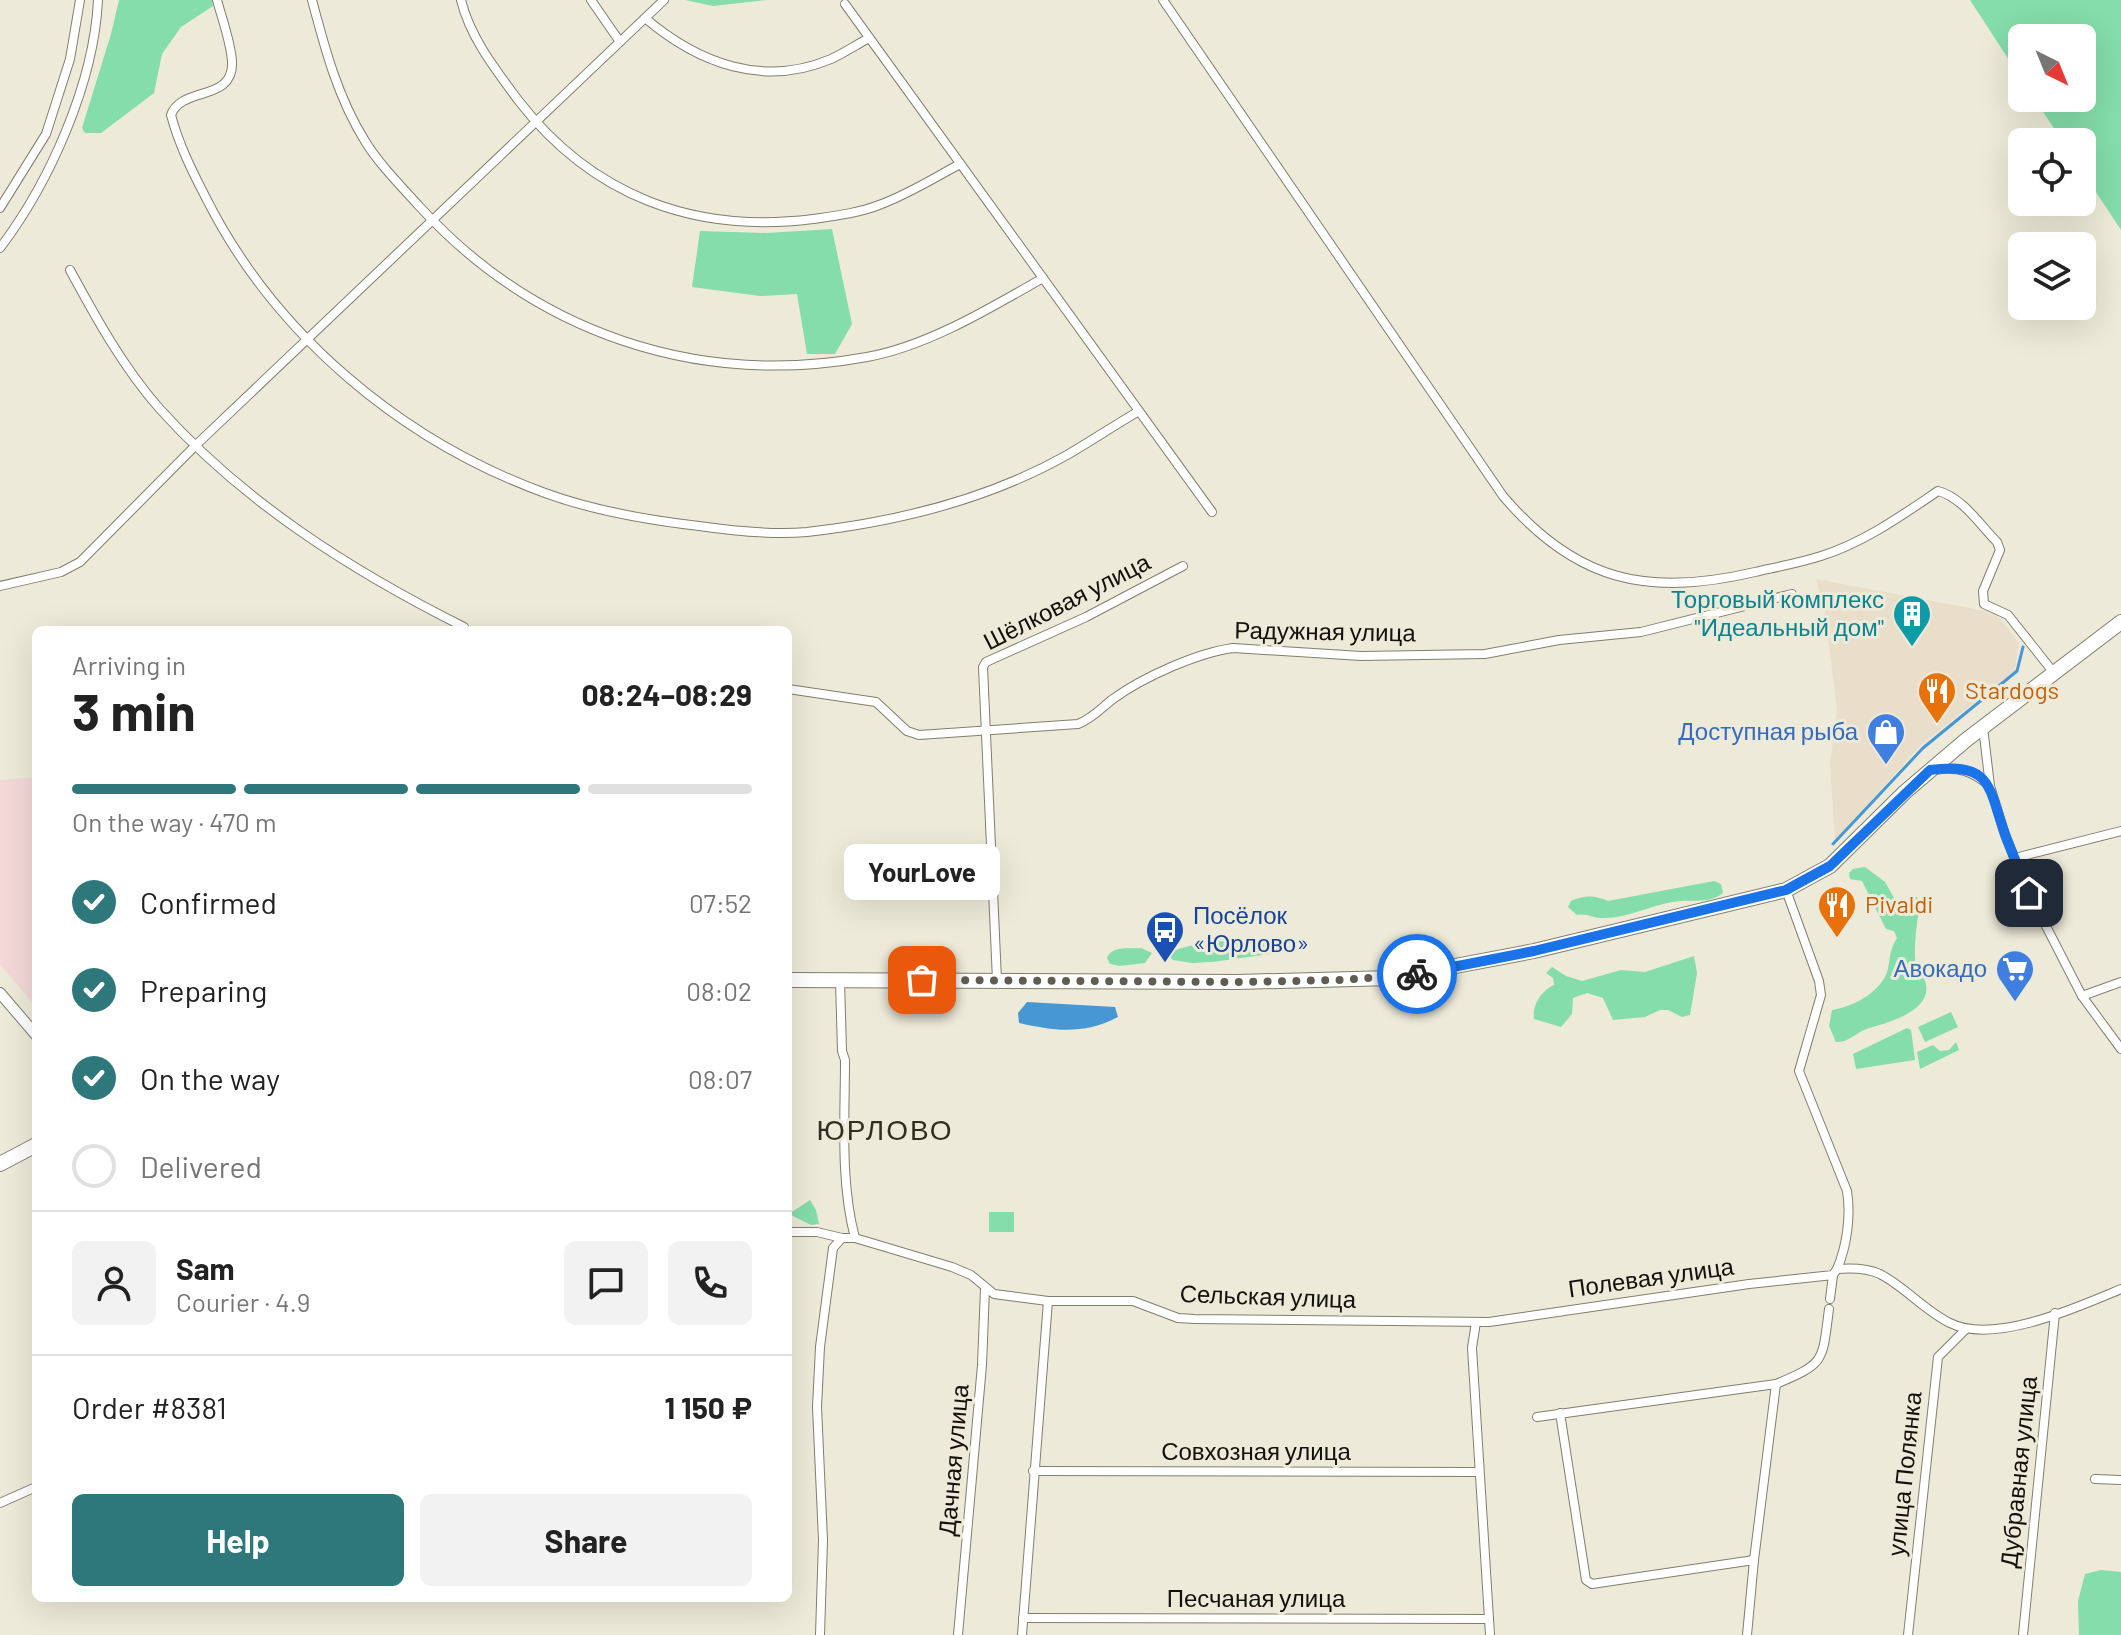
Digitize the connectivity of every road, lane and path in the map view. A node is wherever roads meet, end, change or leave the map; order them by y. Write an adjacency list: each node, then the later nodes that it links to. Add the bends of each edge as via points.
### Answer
1 (80, 0): 15 (street, via 70,59 46,134)
2 (98, 0): 17 (street, via 91,52 68,124 20,222)
3 (217, 0): 20 (street, via 232,60 228,80 221,88 179,103 171,115 221,228)
4 (312, 0): 16 (street, via 342,98 365,142)
5 (461, 0): 13 (street, via 487,57)
6 (591, 0): 12 (street)
7 (664, 0): 10 (street)
8 (1163, 0): 29 (street, via 1503,496 1556,548 1581,563 1641,582 1714,582 1822,556 1944,492 2000,550 1983,591 1984,604 2008,615)
9 (845, 4): 11 (street)
10 (645, 18): 11 (street, via 692,52 756,72 829,60); 12 (street)
11 (869, 38): 14 (street)
12 (620, 42): 13 (street)
13 (536, 123): 14 (street, via 609,182 684,214 734,223 781,223 877,206); 16 (street)
14 (960, 164): 19 (street)
15 (0, 208)
16 (433, 221): 19 (street, via 471,256 559,316 672,356 726,364 794,366 870,357 927,338); 20 (street)
17 (0, 248)
18 (70, 270): 22 (street, via 120,356 158,407)
19 (1043, 278): 21 (street)
20 (308, 341): 21 (street, via 387,408 482,466 584,506 732,530 804,532 935,508 1065,456); 22 (street)
21 (1139, 411): 23 (street)
22 (196, 445): 25 (street, via 80,562 61,572); 28 (street, via 346,564)
23 (1212, 512)
24 (1183, 566): 32 (street, Шёлковая улица, via 986,662)
25 (0, 586)
26 (1792, 594): 32 (street, Радужная улица, via 1641,632 1485,654 1213,650 1142,681 1078,724)
27 (2121, 622): 29 (main road)
28 (462, 626)
29 (2054, 673): 31 (main road)
30 (792, 690): 32 (street, Радужная улица, via 876,702 907,731 919,735)
31 (1983, 726): 33 (main road); 34 (street)
32 (984, 731): 40 (street)
33 (1930, 770): 34 (street, via 1957,767); 37 (main road, via 1830,866)
34 (1990, 786): 36 (street)
35 (2121, 831): 36 (street)
36 (2015, 858): 43 (street)
37 (1786, 890): 40 (main road, via 1534,951 1392,978); 51 (street, via 1819,981 1818,1008 1799,1071 1849,1205)
38 (792, 980): 39 (main road)
39 (840, 980): 40 (main road); 50 (street, via 846,1176)
40 (997, 980)
41 (2121, 982): 43 (street)
42 (0, 993): 44 (street)
43 (2082, 996): 45 (street)
44 (32, 1030)
45 (2121, 1049)
46 (32, 1147): 47 (main road)
47 (0, 1164)
48 (792, 1232): 49 (street, Сельская улица)
49 (842, 1238): 50 (street, Сельская улица); 70 (street, via 833,1248 820,1347)
50 (855, 1238): 52 (street, Сельская улица, via 952,1267)
51 (1835, 1272): 56 (street, Полевая улица); 57 (street, via 1853,1268 1879,1273 1934,1314); 58 (street, via 1820,1359 1810,1370)
52 (985, 1289): 54 (street, Сельская улица); 71 (street, Дачная улица)
53 (2121, 1289): 55 (street)
54 (1048, 1301): 56 (street, Сельская улица, via 1133,1301 1194,1319); 61 (street)
55 (2055, 1313): 57 (street, via 2012,1327); 76 (street, Дубравная улица)
56 (1476, 1322): 62 (street, via 1472,1348)
57 (1966, 1329): 75 (street, улица Полянка, via 1938,1357)
58 (1776, 1384): 59 (street); 67 (street)
59 (1560, 1413): 60 (street); 67 (street, via 1586,1580 1592,1584)
60 (1537, 1417)
61 (1033, 1471): 62 (street, Совхозная улица); 68 (street)
62 (1478, 1472): 69 (street)
63 (2095, 1479): 64 (street)
64 (2121, 1480)
65 (32, 1489): 66 (street)
66 (0, 1503)
67 (1754, 1560): 74 (street)
68 (1023, 1618): 69 (street, Песчаная улица); 72 (street)
69 (1489, 1619): 73 (street)
70 (820, 1635)
71 (958, 1635)
72 (1022, 1635)
73 (1490, 1635)
74 (1747, 1635)
75 (1908, 1635)
76 (2023, 1635)

